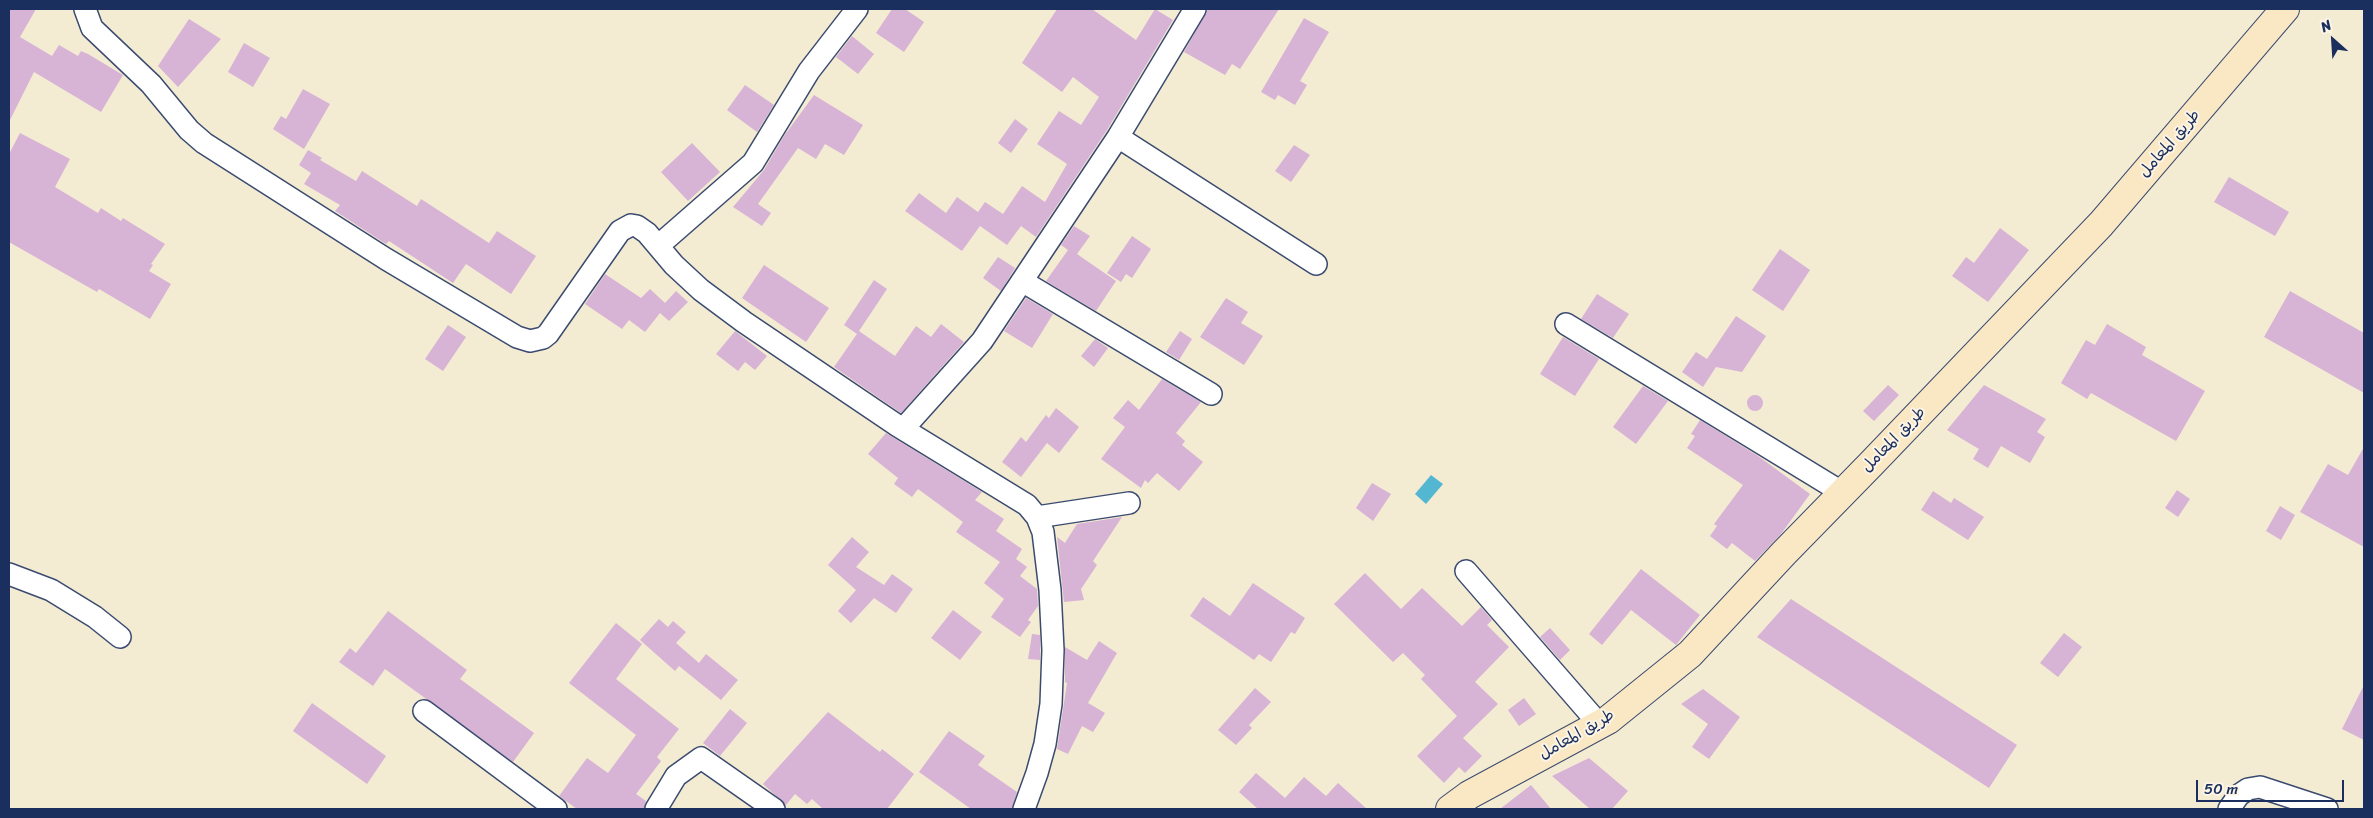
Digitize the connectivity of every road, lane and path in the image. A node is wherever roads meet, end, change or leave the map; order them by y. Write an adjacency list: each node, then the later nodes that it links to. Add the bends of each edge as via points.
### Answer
1 (85, 9): 6 (street, via 92,28 151,84 204,143 386,259 523,340 536,341 548,334 625,227 637,226)
2 (857, 9): 6 (street, via 809,71 753,163)
3 (1194, 9): 5 (street)
4 (2281, 10): 12 (main road, طريق المعامل, via 2101,224)
5 (1118, 137): 7 (street); 8 (street)
6 (658, 246): 11 (street, via 701,290)
7 (1316, 264)
8 (1022, 281): 10 (street); 11 (street, via 982,341)
9 (1566, 324): 12 (street)
10 (1211, 394)
11 (903, 429): 14 (street, via 1020,500)
12 (1843, 493): 19 (main road, طريق المعامل, via 1690,654)
13 (1128, 502): 14 (street)
14 (1037, 517): 23 (street, via 1043,532 1050,590 1051,704 1038,773)
15 (1466, 570): 19 (street)
16 (9, 574): 17 (street, via 51,590 95,616)
17 (120, 637)
18 (424, 711): 20 (street)
19 (1600, 724): 24 (main road, طريق المعامل, via 1469,795)
20 (556, 809)
21 (656, 809): 22 (street, via 676,776 702,758)
22 (774, 809)
23 (1024, 809)
24 (1450, 809)
25 (2229, 809): 26 (street, via 2239,795 2260,787)
26 (2327, 809)

